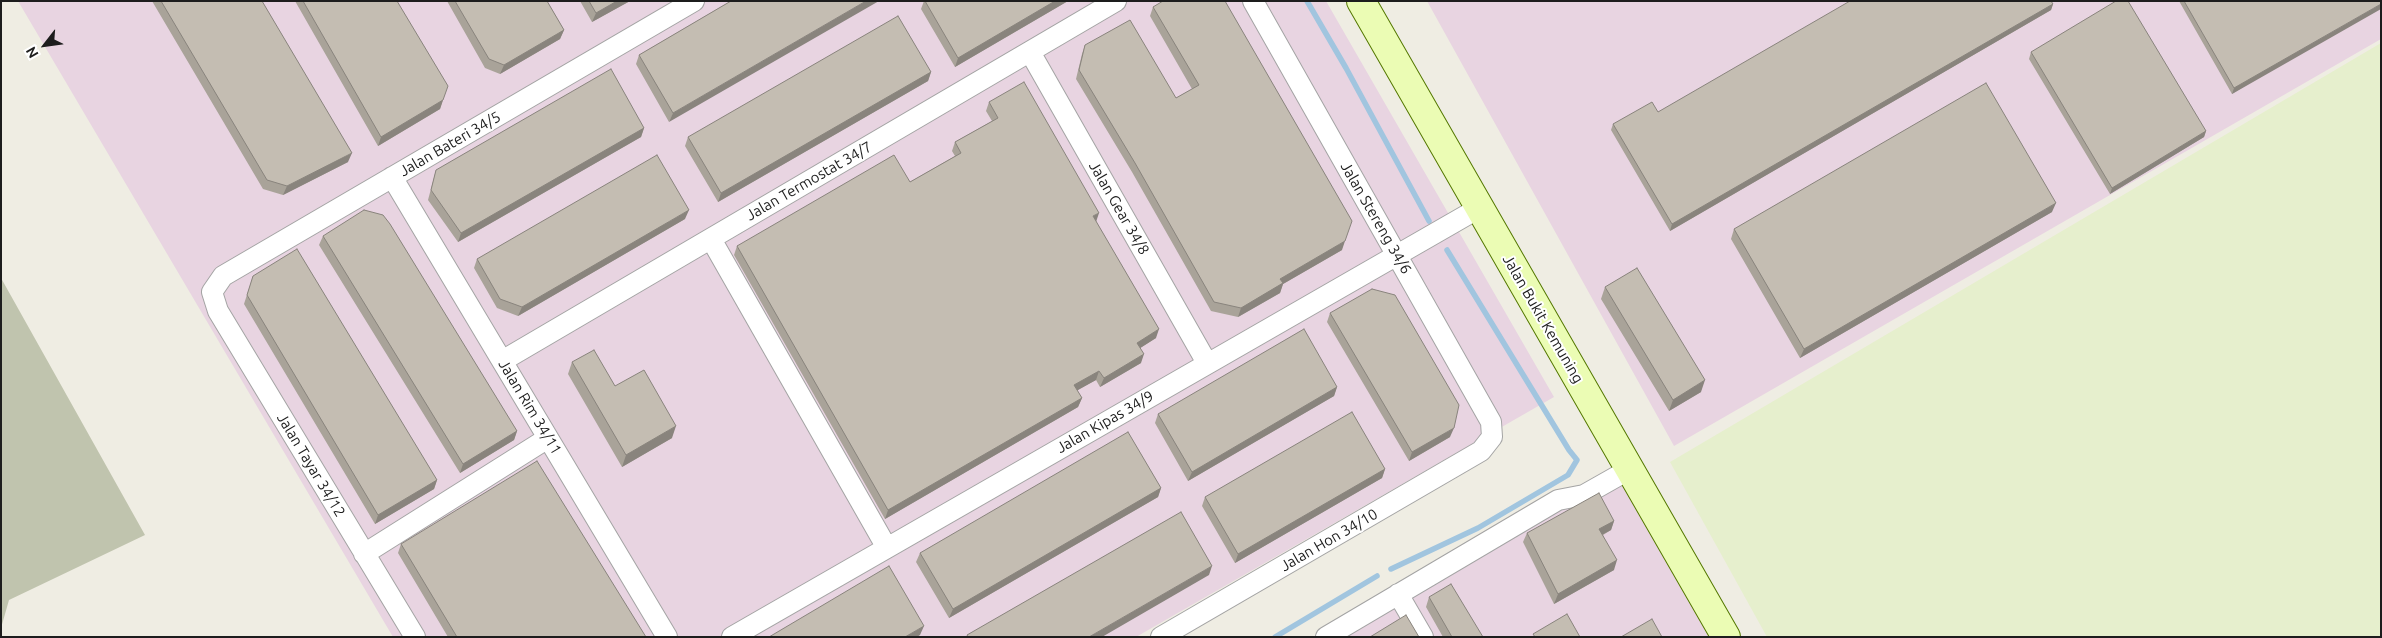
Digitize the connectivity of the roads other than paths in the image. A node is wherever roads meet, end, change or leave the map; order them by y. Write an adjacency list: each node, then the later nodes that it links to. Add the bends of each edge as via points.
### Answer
1 (694, 1): 6 (street, Jalan Bateri 34/5)
2 (1116, 1): 5 (street, Jalan Termostat 34/7)
3 (1252, 1): 9 (street, Jalan Stereng 34/6)
4 (1360, 1): 7 (main road, Jalan Bukit Kemuning)
5 (1030, 52): 8 (street, Jalan Termostat 34/7); 12 (street, Jalan Gear 34/8)
6 (392, 178): 10 (street, Jalan Bateri 34/5, via 223,276); 11 (street, Jalan Rim 34/11)
7 (1479, 208): 9 (street, Jalan Kipas 34/9); 15 (main road, Jalan Bukit Kemuning)
8 (711, 239): 11 (street, Jalan Termostat 34/7); 16 (street)
9 (1397, 255): 12 (street, Jalan Kipas 34/9); 13 (street, Jalan Stereng 34/6, via 1490,422)
10 (212, 292): 17 (street, Jalan Tayar 34/12, via 218,311)
11 (502, 361): 14 (street, Jalan Rim 34/11)
12 (1207, 363): 16 (street, Jalan Kipas 34/9)
13 (1492, 436): 22 (street, Jalan Hon 34/10, via 1473,456)
14 (548, 438): 17 (street); 20 (street, Jalan Rim 34/11)
15 (1630, 469): 18 (street, via 1584,496 1558,500); 25 (main road, Jalan Bukit Kemuning)
16 (887, 548): 21 (street, Jalan Kipas 34/9)
17 (364, 554): 19 (street, Jalan Tayar 34/12)
18 (1398, 594): 23 (street); 24 (street)
19 (415, 637)
20 (667, 637)
21 (732, 637)
22 (1161, 637)
23 (1326, 637)
24 (1423, 637)
25 (1726, 637)

